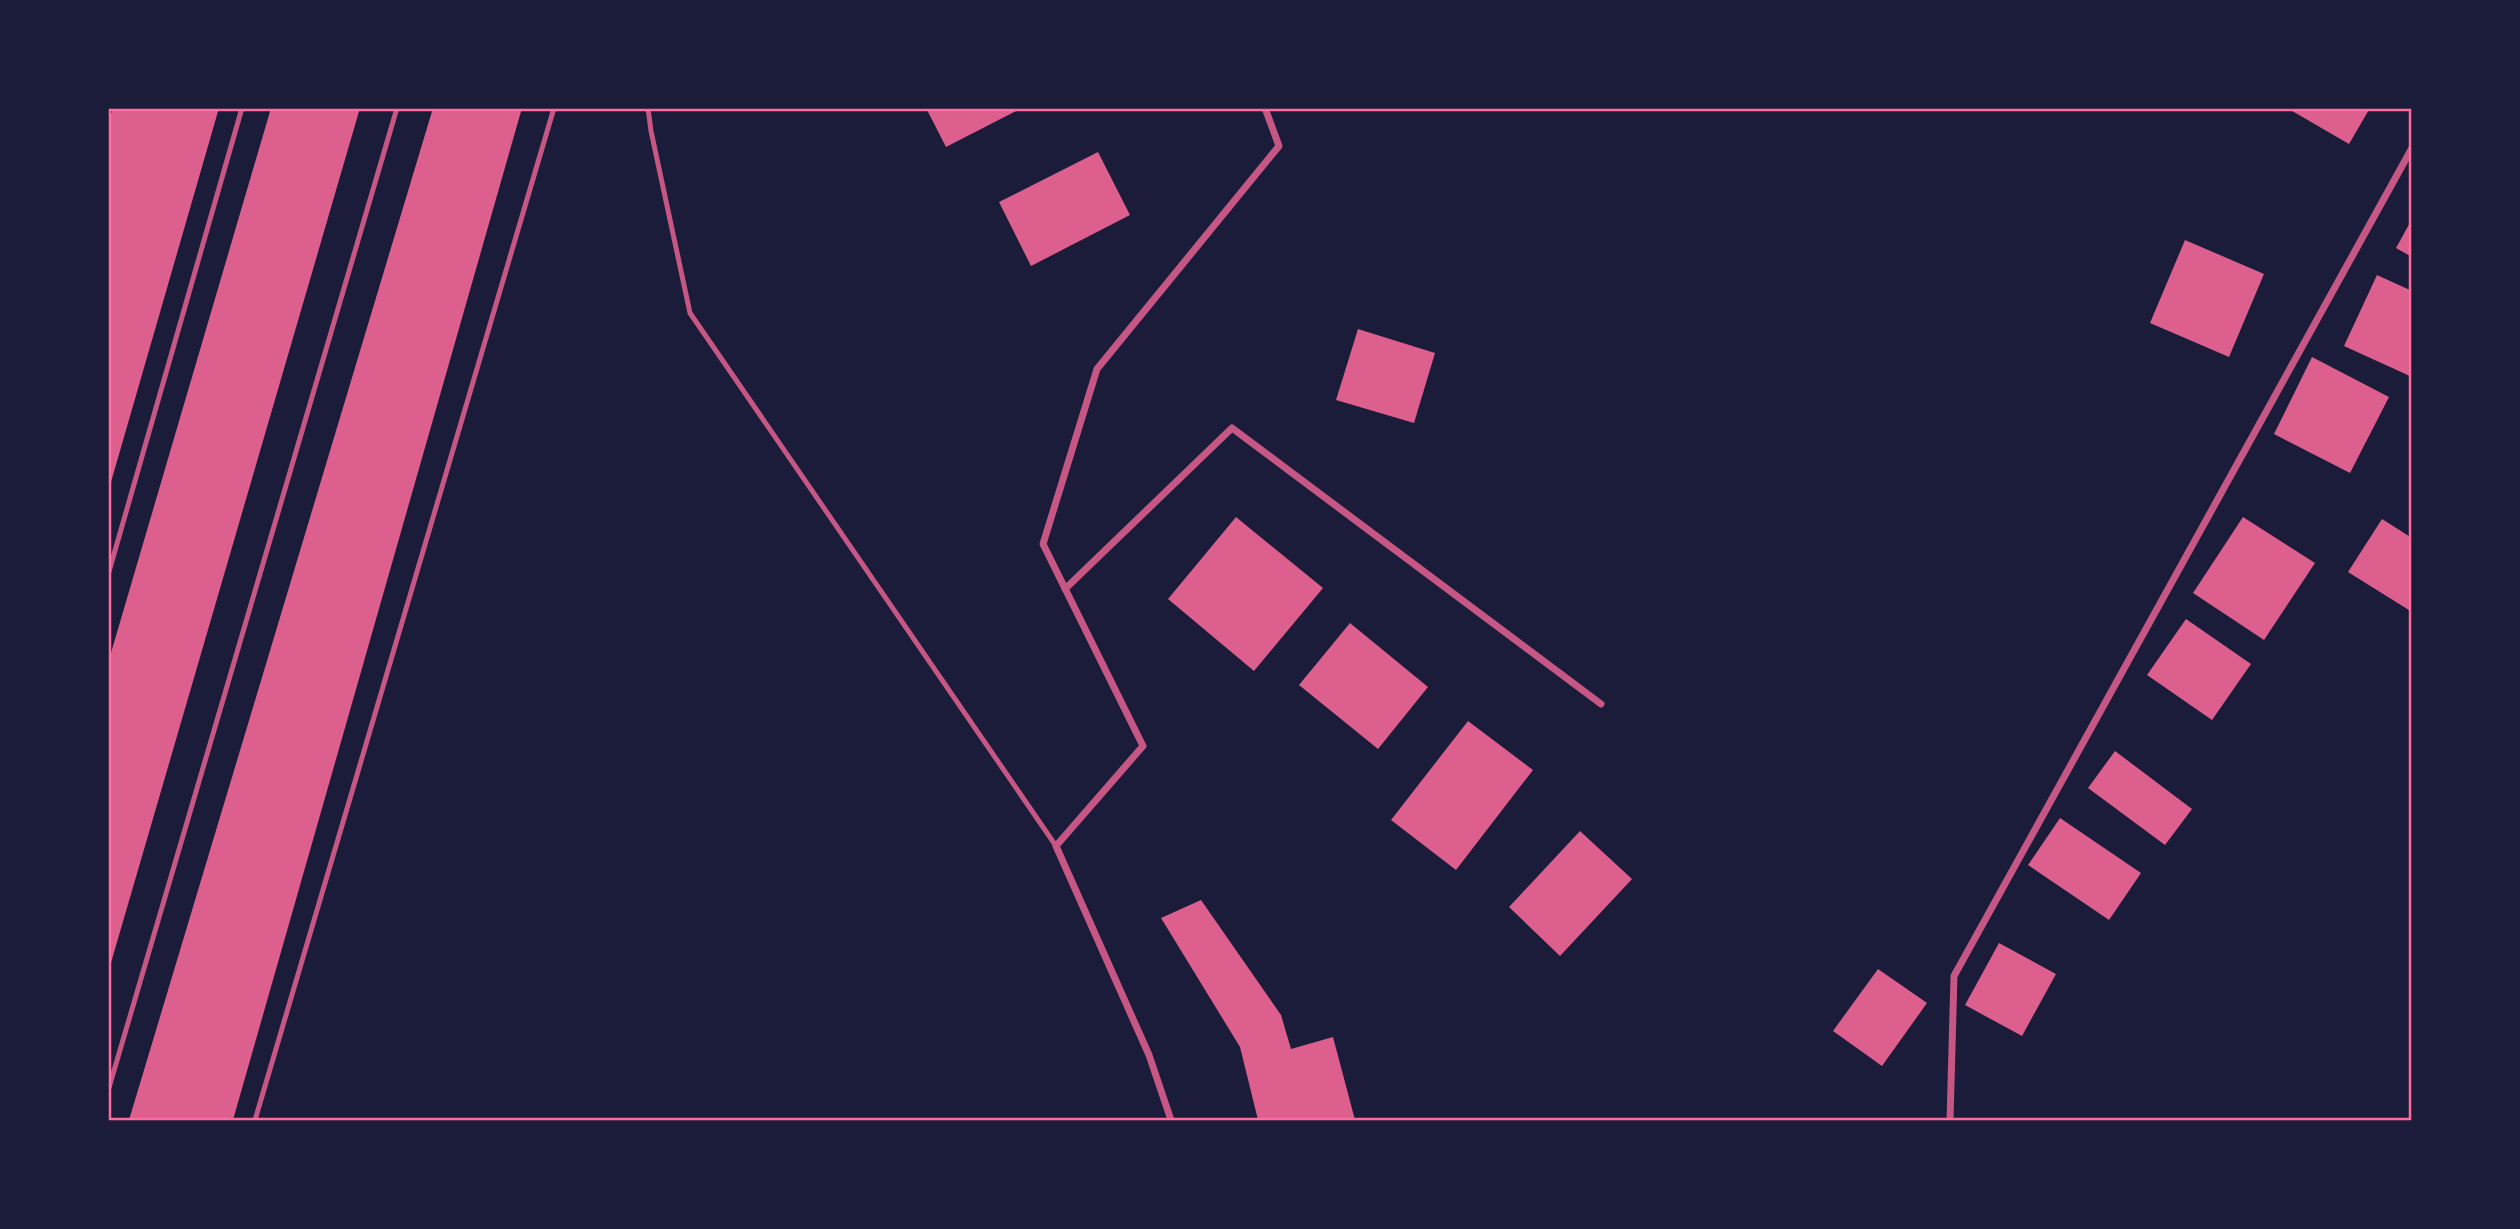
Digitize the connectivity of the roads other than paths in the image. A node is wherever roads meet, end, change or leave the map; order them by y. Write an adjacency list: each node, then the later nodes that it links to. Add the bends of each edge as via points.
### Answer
1 (242, 108): 7 (lane)
2 (397, 108): 11 (lane)
3 (554, 108): 12 (lane)
4 (648, 108): 10 (lane, via 690,313)
5 (1265, 108): 8 (street, via 1279,146 1097,369 1043,544)
6 (2412, 148): 14 (street, via 1954,976)
7 (108, 575)
8 (1065, 589): 9 (street, via 1232,428); 10 (street, via 1143,746)
9 (1601, 704)
10 (1056, 846): 13 (street, via 1149,1055)
11 (108, 1091)
12 (255, 1121)
13 (1171, 1121)
14 (1950, 1121)

